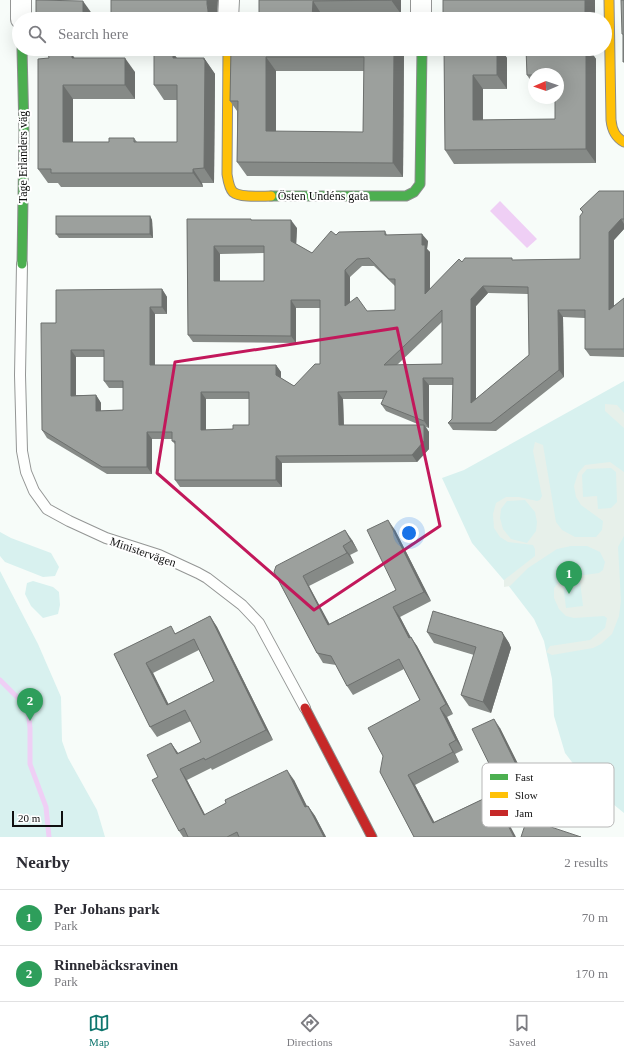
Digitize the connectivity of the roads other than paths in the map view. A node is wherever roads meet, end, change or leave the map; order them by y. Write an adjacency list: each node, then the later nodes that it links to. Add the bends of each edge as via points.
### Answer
1 (21, 0): 5 (street)
2 (229, 0): 6 (street)
3 (421, 0): 7 (street)
4 (609, 0): 8 (street)
5 (21, 12)
6 (228, 12)
7 (422, 12)
8 (609, 12)
9 (22, 56): 14 (street, Tage Erlanders väg)
10 (228, 56): 11 (street, Östen Undéns gata, via 227,174 230,188 237,196 406,196 414,192 420,184)
11 (422, 56)
12 (610, 56): 13 (street, via 612,127 615,135)
13 (624, 142)
14 (22, 264): 15 (lane, Ministervägen, via 22,451 26,472 34,491 47,509 106,538 159,555 198,573 242,605 259,623)
15 (305, 708): 16 (street, Ministervägen)
16 (372, 837)

